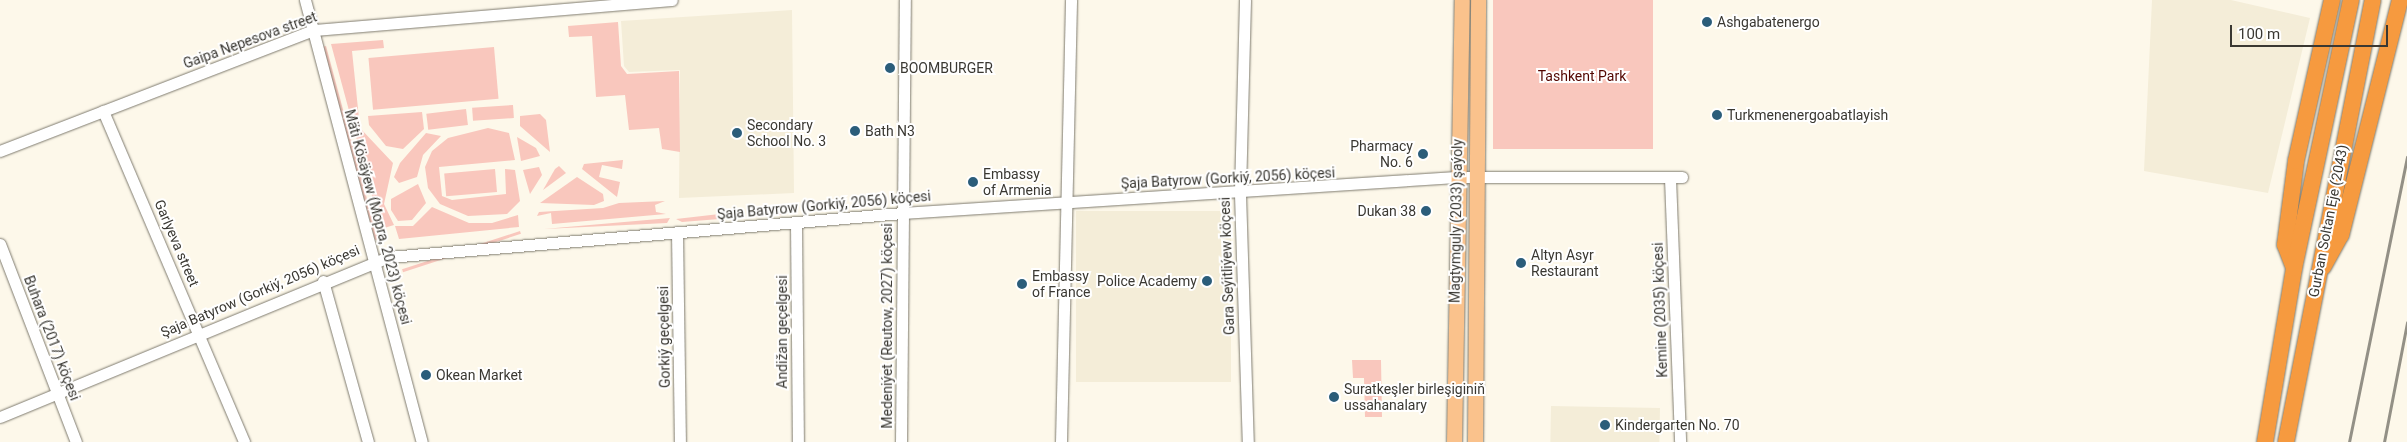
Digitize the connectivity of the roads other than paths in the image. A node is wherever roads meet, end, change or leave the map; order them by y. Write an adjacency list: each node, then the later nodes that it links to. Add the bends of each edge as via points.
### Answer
1 (305, 0): 12 (street, Mäti Kösäýew (Mopra, 2023) köçesi)
2 (672, 0): 12 (street, Gaipa Nepesova street)
3 (905, 0): 20 (street, Medeniýet (Reutow, 2027) köçesi)
4 (1071, 0): 19 (street)
5 (1244, 0): 18 (street, Gara Seýitliýew köçesi)
6 (1462, 0): 16 (main road, Magtymguly (2033) şaýoly)
7 (1478, 0): 15 (main road, Magtymguly (2033) şaýoly)
8 (2332, 0): 25 (highway, via 2296,161 2285,245)
9 (2351, 0): 25 (highway, Gurban Soltan Eje (2043))
10 (2373, 0): 26 (highway, Gurban Soltan Eje (2043))
11 (2400, 0): 26 (highway, via 2340,235)
12 (314, 30): 13 (street, Gaipa Nepesova street); 24 (street, Mäti Kösäýew (Mopra, 2023) köçesi)
13 (103, 111): 14 (street, Gaipa Nepesova street); 28 (street, Garlyeva street)
14 (0, 151)
15 (1474, 176): 16 (street, Şaja Batyrow (Gorkiý, 2056) köçesi); 17 (street, Şaja Batyrow (Gorkiý, 2056) köçesi); 41 (main road, Magtymguly (2033) şaýoly)
16 (1456, 177): 18 (street, Şaja Batyrow (Gorkiý, 2056) köçesi); 40 (main road, Magtymguly (2033) şaýoly)
17 (1676, 177): 42 (street, Kemine (2035) köçesi)
18 (1240, 194): 19 (street, Şaja Batyrow (Gorkiý, 2056) köçesi); 39 (street, Gara Seýitliýew köçesi)
19 (1064, 202): 20 (street, Şaja Batyrow (Gorkiý, 2056) köçesi); 38 (street)
20 (902, 213): 21 (street, Şaja Batyrow (Gorkiý, 2056) köçesi); 37 (street, Medeniýet (Reutow, 2027) köçesi)
21 (796, 222): 22 (street, Şaja Batyrow (Gorkiý, 2056) köçesi); 36 (street, Andižan geçelgesi)
22 (677, 232): 24 (street, Şaja Batyrow (Gorkiý, 2056) köçesi); 35 (street, Gorkiý geçelgesi)
23 (0, 244): 29 (street, Buhara (2017) köçesi)
24 (374, 260): 27 (street, Şaja Batyrow (Gorkiý, 2056) köçesi); 31 (street, Mäti Kösäýew (Mopra, 2023) köçesi)
25 (2294, 268): 43 (highway, Gurban Soltan Eje (2043))
26 (2316, 280): 44 (highway, Gurban Soltan Eje (2043))
27 (323, 281): 28 (street, Şaja Batyrow (Gorkiý, 2056) köçesi); 34 (street)
28 (198, 333): 29 (street, Şaja Batyrow (Gorkiý, 2056) köçesi); 33 (street, Garlyeva street)
29 (57, 393): 30 (street, Şaja Batyrow (Gorkiý, 2056) köçesi); 32 (street, Buhara (2017) köçesi)
30 (0, 416)
31 (419, 441)
32 (76, 442)
33 (244, 442)
34 (368, 442)
35 (680, 442)
36 (798, 442)
37 (901, 442)
38 (1061, 442)
39 (1248, 442)
40 (1454, 442)
41 (1475, 442)
42 (1680, 442)
43 (2265, 442)
44 (2286, 442)

